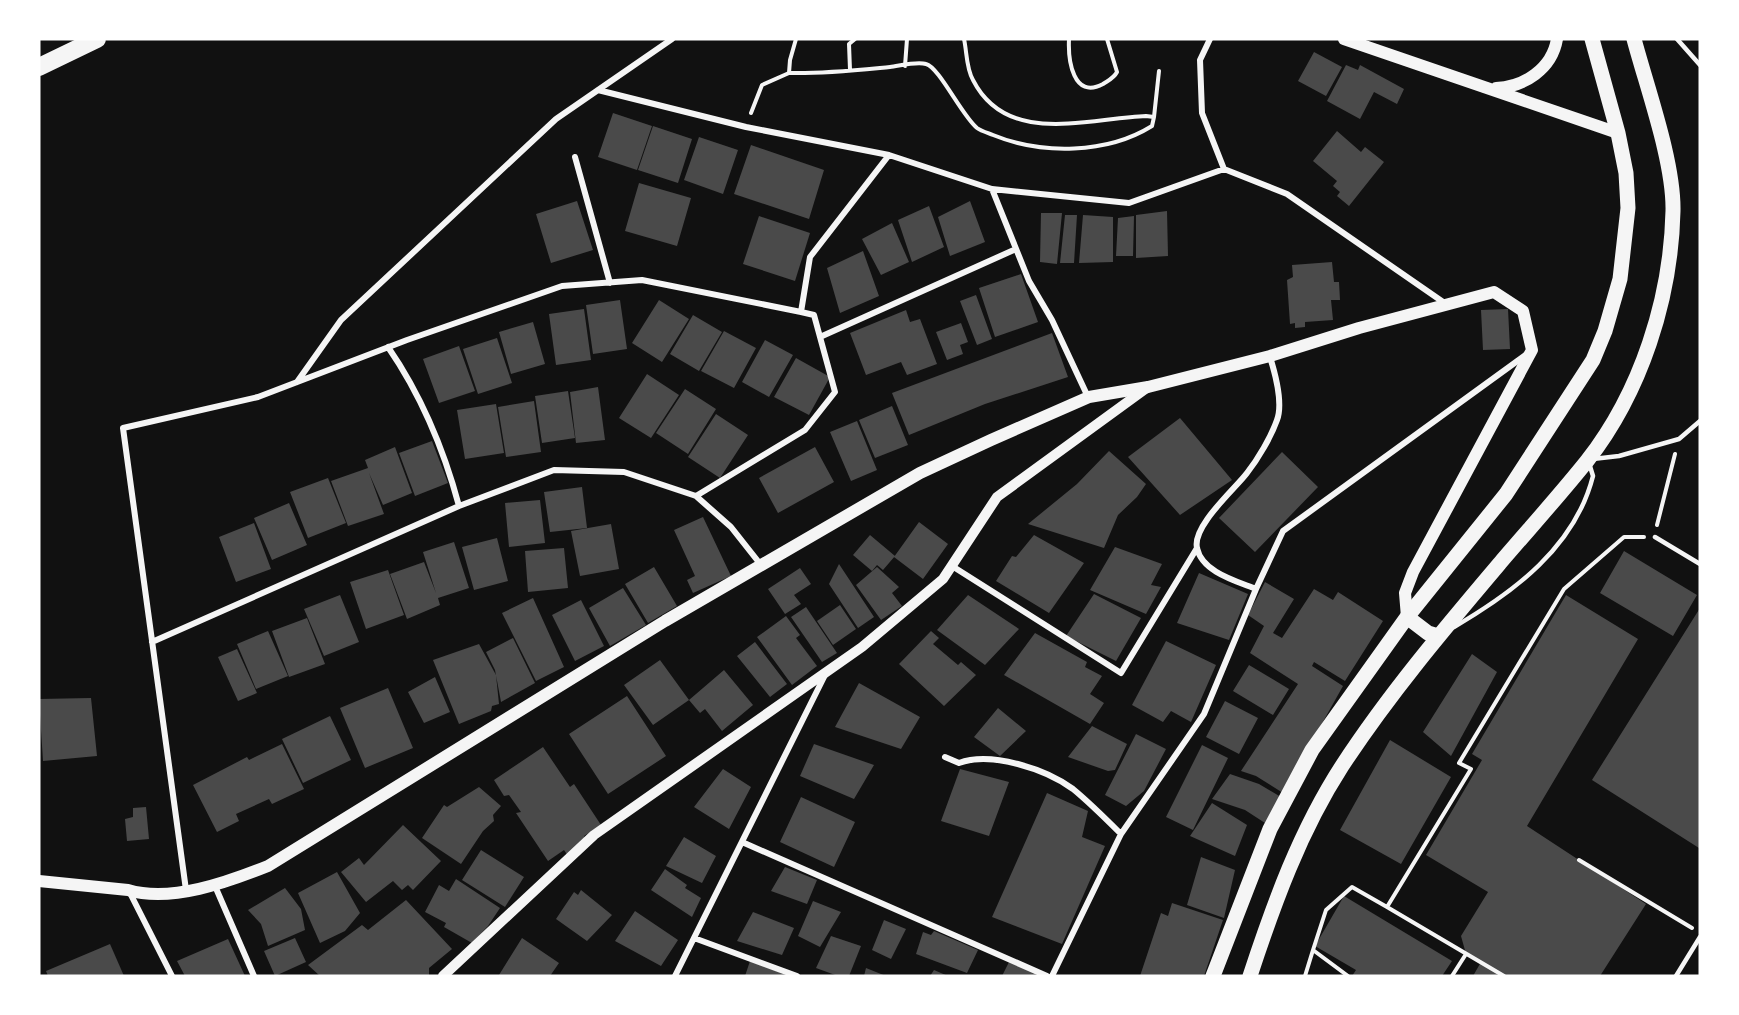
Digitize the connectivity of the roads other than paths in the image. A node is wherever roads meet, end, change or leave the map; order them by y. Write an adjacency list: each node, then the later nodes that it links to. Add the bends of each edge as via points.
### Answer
1 (97, 39): 10 (highway)
2 (672, 39): 12 (street)
3 (1210, 39): 16 (street, via 1200,60 1202,113)
4 (1344, 39): 11 (main road)
5 (1557, 39): 11 (main road, via 1546,64 1533,76 1508,88)
6 (1592, 39): 13 (main road)
7 (1634, 39): 30 (main road, via 1668,171 1673,209 1671,240 1660,309 1639,369 1615,418)
8 (1677, 39): 9 (lane)
9 (1700, 65)
10 (39, 68)
11 (1489, 88): 13 (main road)
12 (598, 90): 14 (street, via 746,127); 26 (street, via 556,119 340,320)
13 (1618, 133): 39 (main road, via 1626,173 1627,234 1613,307 1593,360 1506,494)
14 (890, 155): 17 (street); 21 (street, via 810,257)
15 (575, 157): 19 (street)
16 (1224, 169): 17 (street, via 1129,203); 20 (street, via 1287,194)
17 (992, 189): 18 (street)
18 (1016, 249): 22 (street); 28 (street)
19 (610, 283): 21 (street, via 642,280); 23 (street, via 562,286)
20 (1447, 304): 24 (main road, via 1494,292 1523,311); 25 (main road)
21 (801, 312): 22 (street, via 814,315)
22 (820, 337): 31 (street, via 835,392 805,430)
23 (388, 347): 26 (street); 32 (street, via 409,378 431,425)
24 (1532, 350): 38 (street, via 1283,531); 39 (main road, via 1413,572 1405,593)
25 (1270, 356): 27 (main road); 34 (street, via 1277,383 1278,419 1248,472 1213,511 1197,538)
26 (297, 382): 41 (street, via 258,397 123,428)
27 (1148, 387): 28 (main road); 37 (street, via 997,497)
28 (1089, 397): 36 (main road, via 920,473)
29 (1700, 421): 30 (lane, via 1678,439 1619,456)
30 (1588, 460): 40 (main road); 40 (lane, via 1593,476 1582,508 1536,569 1498,601)
31 (696, 496): 32 (street, via 624,472 554,470); 36 (street, via 732,527)
32 (459, 506): 41 (street)
33 (1655, 537): 35 (lane)
34 (1197, 548): 37 (street, via 1121,674); 38 (street, via 1214,570)
35 (1700, 564)
36 (762, 565): 47 (main road, via 268,866)
37 (952, 566): 42 (street, via 862,647)
38 (1256, 589): 44 (street, via 1204,714)
39 (1407, 617): 40 (main road); 59 (main road, via 1312,750 1290,789 1262,847)
40 (1438, 636): 60 (main road, via 1342,766 1318,807 1293,856)
41 (152, 642): 49 (street)
42 (826, 672): 45 (street); 54 (street, via 594,835)
43 (945, 757): 44 (street, via 959,763 970,759 1016,761 1072,789)
44 (1121, 834): 58 (street)
45 (742, 842): 51 (street); 57 (street)
46 (39, 881): 48 (main road)
47 (215, 886): 49 (main road); 53 (street)
48 (128, 890): 49 (main road, via 142,894); 52 (street)
49 (186, 890)
50 (1700, 935): 61 (lane)
51 (694, 938): 55 (street); 56 (street)
52 (172, 976)
53 (254, 976)
54 (443, 976)
55 (675, 976)
56 (797, 976)
57 (1047, 976)
58 (1052, 976)
59 (1213, 976)
60 (1250, 976)
61 (1676, 976)

